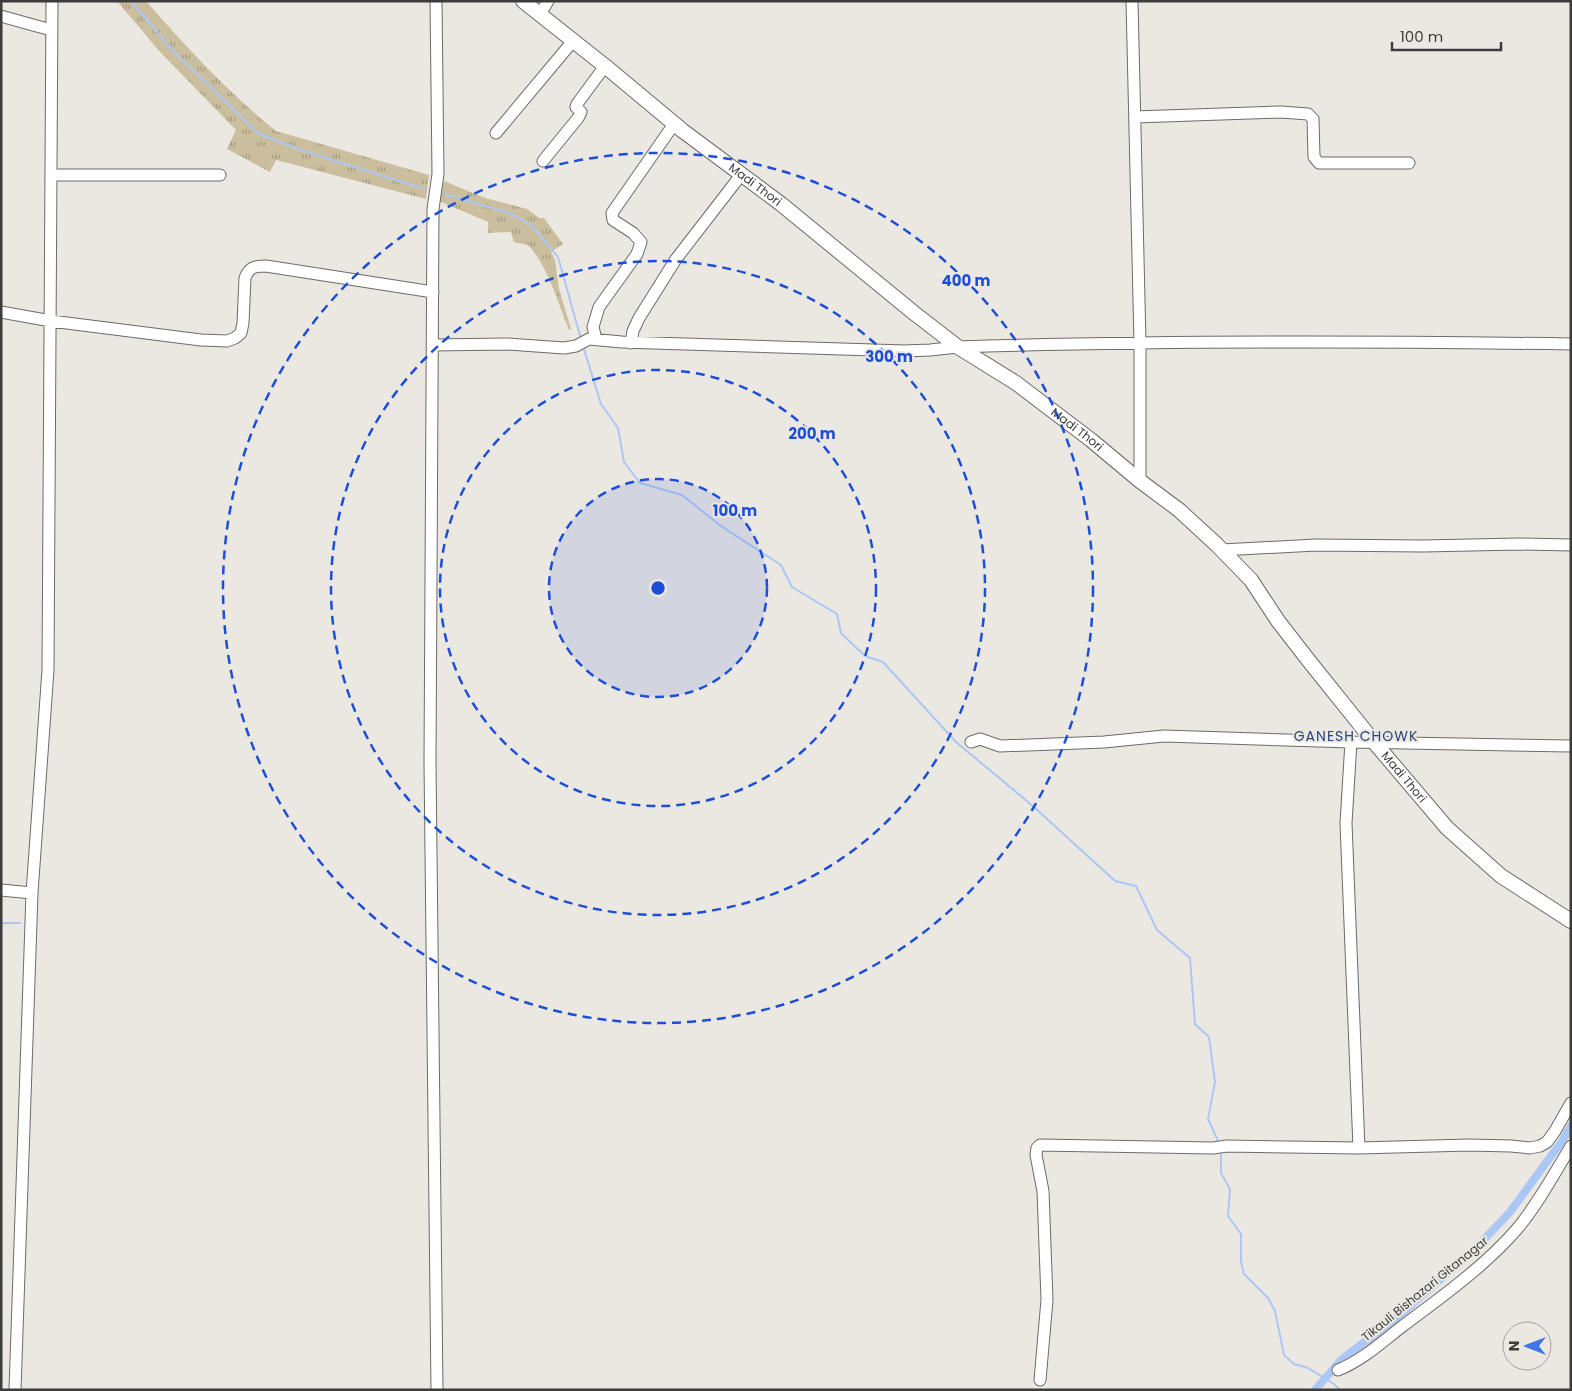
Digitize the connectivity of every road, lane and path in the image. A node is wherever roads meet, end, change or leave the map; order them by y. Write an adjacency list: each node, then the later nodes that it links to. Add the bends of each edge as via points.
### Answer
1 (52, 1): 8 (street)
2 (436, 1): 19 (street, via 438,174 433,209)
3 (523, 1): 6 (main road, Madi Thori)
4 (548, 1): 6 (street)
5 (1132, 1): 11 (street)
6 (540, 14): 9 (main road, Madi Thori)
7 (1, 16): 8 (street)
8 (52, 30): 16 (street)
9 (573, 41): 10 (main road, Madi Thori); 13 (street)
10 (605, 66): 12 (main road, Madi Thori); 14 (street, via 577,104 581,112 578,118)
11 (1135, 117): 15 (street, via 1308,114 1313,119 1314,158 1319,163); 24 (street)
12 (674, 124): 18 (main road, Madi Thori); 22 (street, via 612,213 613,220 633,233 642,244 599,307)
13 (496, 133)
14 (543, 161)
15 (1409, 163)
16 (51, 175): 17 (street); 21 (street)
17 (220, 175)
18 (741, 175): 23 (street, via 676,259 639,318); 27 (main road, Madi Thori)
19 (433, 292): 21 (street, via 257,266 247,272 245,278 241,333 227,341); 26 (street)
20 (1, 312): 21 (street)
21 (51, 322): 36 (street, via 48,670)
22 (593, 339): 23 (street); 26 (street, via 564,348 507,344)
23 (631, 342): 27 (street, via 905,351)
24 (1140, 343): 25 (street, via 1379,341); 27 (street); 28 (street)
25 (1571, 344)
26 (432, 345): 44 (street, via 430,762)
27 (958, 347): 28 (main road, Madi Thori, via 1016,384)
28 (1140, 481): 30 (main road, Madi Thori, via 1179,510)
29 (1571, 545): 30 (street, via 1324,545)
30 (1222, 550): 33 (main road, Madi Thori, via 1251,580 1283,628)
31 (971, 742): 32 (street, via 980,740 1000,746 1164,736)
32 (1351, 742): 33 (street); 40 (street, via 1346,823)
33 (1374, 742): 34 (street); 37 (main road, Madi Thori, via 1447,828 1501,876)
34 (1571, 746)
35 (1, 890): 36 (street)
36 (32, 893): 43 (street)
37 (1571, 921)
38 (1571, 1103): 40 (street, via 1555,1131 1540,1146)
39 (1571, 1146): 41 (street, Tikauli Bishazari Gitanagar, via 1545,1191 1518,1228 1492,1255 1419,1314 1352,1364)
40 (1359, 1148): 42 (street, via 1040,1145 1036,1155 1043,1191 1046,1300)
41 (1338, 1370)
42 (1040, 1380)
43 (15, 1390)
44 (437, 1390)

